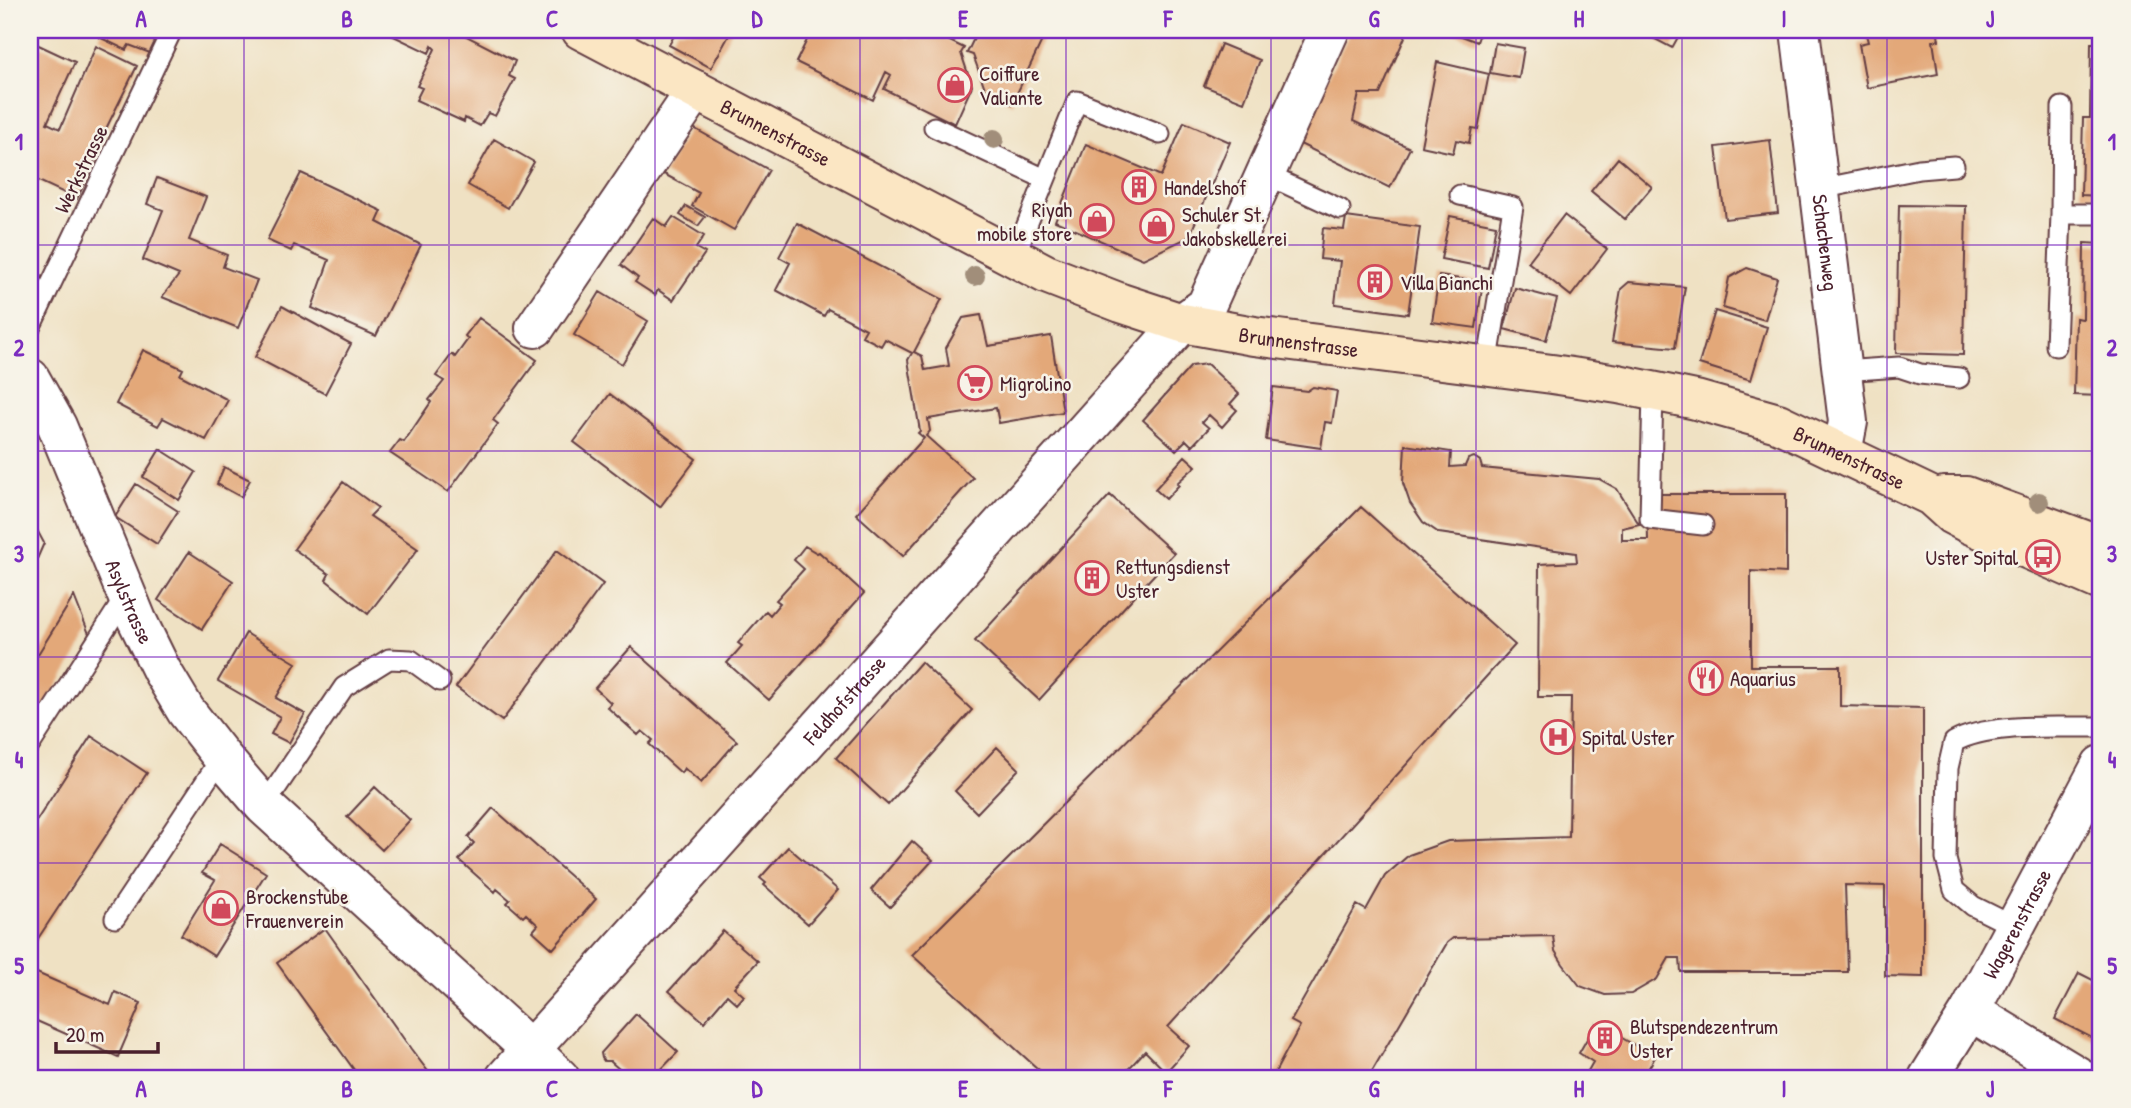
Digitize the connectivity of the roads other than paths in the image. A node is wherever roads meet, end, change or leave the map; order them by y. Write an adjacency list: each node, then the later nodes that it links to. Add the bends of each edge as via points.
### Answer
1 (172, 30): 19 (lane, Werkstrasse)
2 (1330, 30): 10 (street, Feldhofstrasse)
3 (1800, 30): 12 (street, Schachenweg)
4 (602, 35): 5 (main road, Brunnenstrasse)
5 (696, 90): 17 (main road, Brunnenstrasse); 20 (street, Brunnenstrasse)
6 (2062, 107): 15 (lane)
7 (934, 127): 11 (lane)
8 (1160, 134): 11 (lane, via 1077,101)
9 (1954, 166): 12 (lane)
10 (1265, 174): 14 (lane); 18 (street, Feldhofstrasse, via 1206,306)
11 (1045, 179): 17 (lane)
12 (1820, 189): 23 (street, Schachenweg)
13 (1460, 195): 22 (lane, via 1513,206)
14 (1340, 209)
15 (2061, 214): 16 (lane); 21 (lane)
16 (2101, 214)
17 (1014, 257): 18 (main road, Brunnenstrasse, via 1121,303)
18 (1182, 323): 22 (main road, Brunnenstrasse); 42 (street, Feldhofstrasse)
19 (30, 328)
20 (535, 328)
21 (2056, 346)
22 (1487, 366): 26 (main road, Brunnenstrasse)
23 (1842, 371): 25 (lane, via 1899,367); 27 (street, Schachenweg, via 1848,422)
24 (30, 378): 32 (street, Asylstrasse, via 57,426)
25 (1959, 379)
26 (1653, 391): 27 (main road, Brunnenstrasse, via 1778,423); 29 (lane, via 1650,519)
27 (1842, 453): 28 (main road, Brunnenstrasse)
28 (1931, 496): 30 (main road, Brunnenstrasse, via 1966,496); 31 (main road, Brunnenstrasse, via 1969,524)
29 (1703, 525)
30 (2101, 546)
31 (2101, 581)
32 (126, 596): 35 (lane); 36 (street, Asylstrasse, via 162,671)
33 (440, 681): 38 (lane, via 411,660 389,659 344,687)
34 (2101, 727): 40 (lane, via 1989,730 1954,742 1948,768 1946,859 1954,890 1973,906)
35 (30, 745)
36 (222, 757): 38 (street, Asylstrasse); 39 (lane)
37 (2101, 765): 40 (street, Wagerenstrasse)
38 (264, 806): 42 (street, Asylstrasse)
39 (116, 918)
40 (2015, 927): 41 (street, Wagerenstrasse)
41 (1970, 1010): 45 (street, Wagerenstrasse); 46 (street)
42 (530, 1049): 43 (street, Feldhofstrasse); 44 (street, Asylstrasse)
43 (505, 1078)
44 (560, 1078)
45 (1928, 1078)
46 (2081, 1078)

